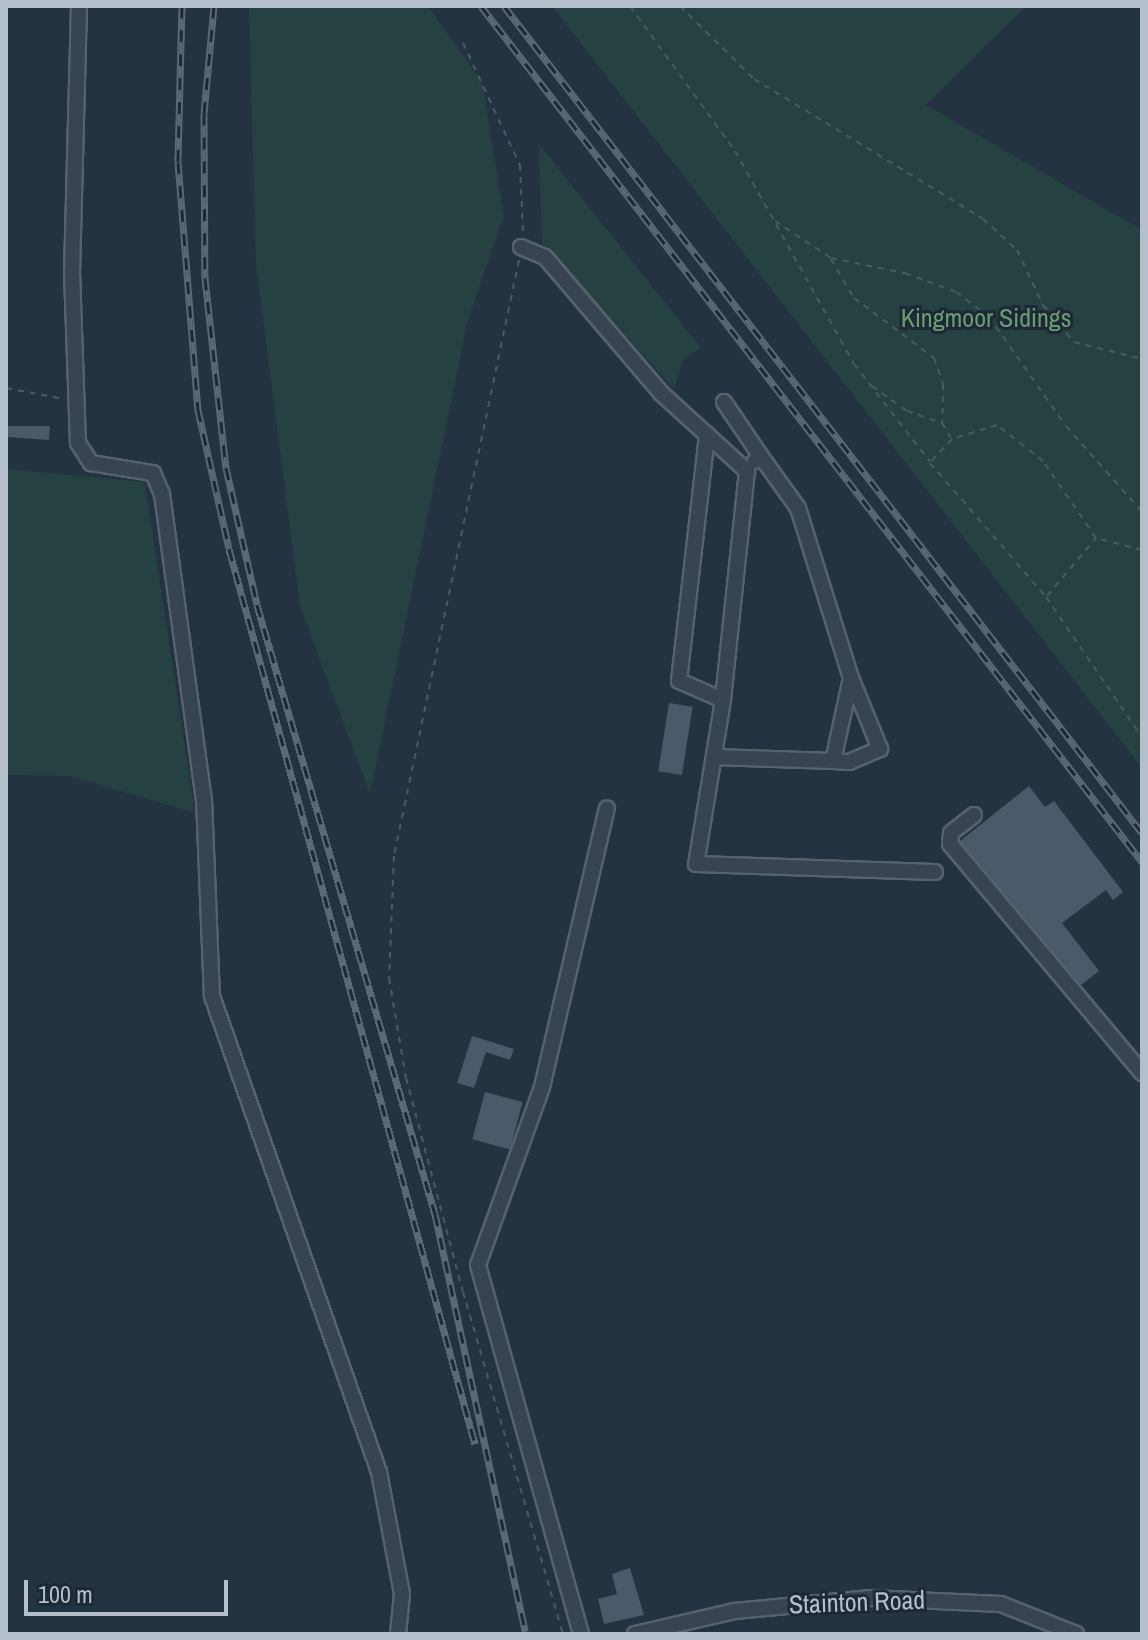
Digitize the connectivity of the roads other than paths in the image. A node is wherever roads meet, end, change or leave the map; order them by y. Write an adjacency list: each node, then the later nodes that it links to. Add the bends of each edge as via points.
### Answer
1 (79, 6): 16 (street, via 78,443 91,463 153,473 162,494 204,799 212,996 379,1472 402,1594)
2 (521, 247): 4 (street, via 545,257 662,394)
3 (724, 402): 5 (street)
4 (707, 435): 6 (street); 8 (street, via 679,681)
5 (760, 455): 6 (street); 7 (street, via 798,508)
6 (747, 471): 8 (street)
7 (851, 678): 10 (street); 10 (street, via 880,749)
8 (723, 700): 9 (street)
9 (714, 757): 10 (street); 13 (street, via 696,864)
10 (833, 761)
11 (607, 808): 17 (street, via 542,1087 478,1265)
12 (974, 815): 14 (street, via 951,833 950,844)
13 (935, 872)
14 (1142, 1073)
15 (1069, 1632): 18 (street, Stainton Road, via 1001,1604 870,1598 778,1604)
16 (398, 1634)
17 (581, 1634)
18 (635, 1634)

